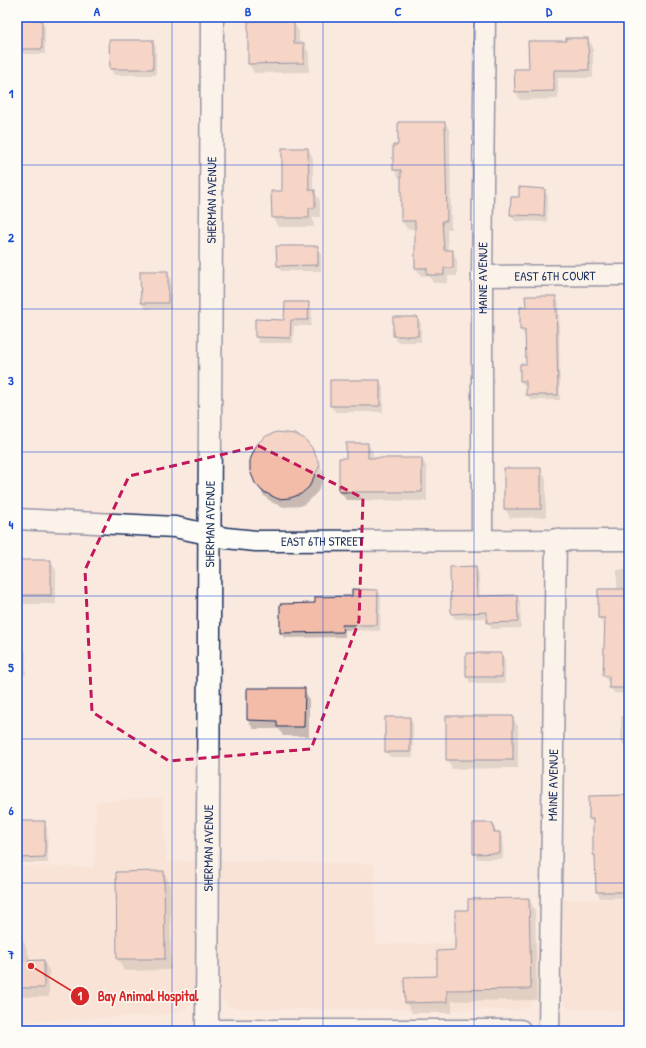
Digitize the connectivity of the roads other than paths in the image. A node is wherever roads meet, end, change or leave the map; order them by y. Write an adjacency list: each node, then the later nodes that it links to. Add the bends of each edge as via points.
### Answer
1 (212, 17): 6 (street, SHERMAN AVENUE)
2 (485, 17): 4 (street, MAINE AVENUE)
3 (629, 275): 4 (street, EAST 6TH COURT)
4 (482, 276): 8 (street, MAINE AVENUE)
5 (17, 519): 6 (street, EAST 6TH STREET, via 175,527)
6 (210, 534): 8 (street, EAST 6TH STREET, via 256,541); 10 (street, SHERMAN AVENUE)
7 (556, 539): 8 (street, EAST 6TH STREET); 9 (street, EAST 6TH STREET); 13 (street, MAINE AVENUE)
8 (482, 540)
9 (629, 540)
10 (207, 1031)
11 (210, 1031): 12 (street)
12 (520, 1031)
13 (549, 1031)

